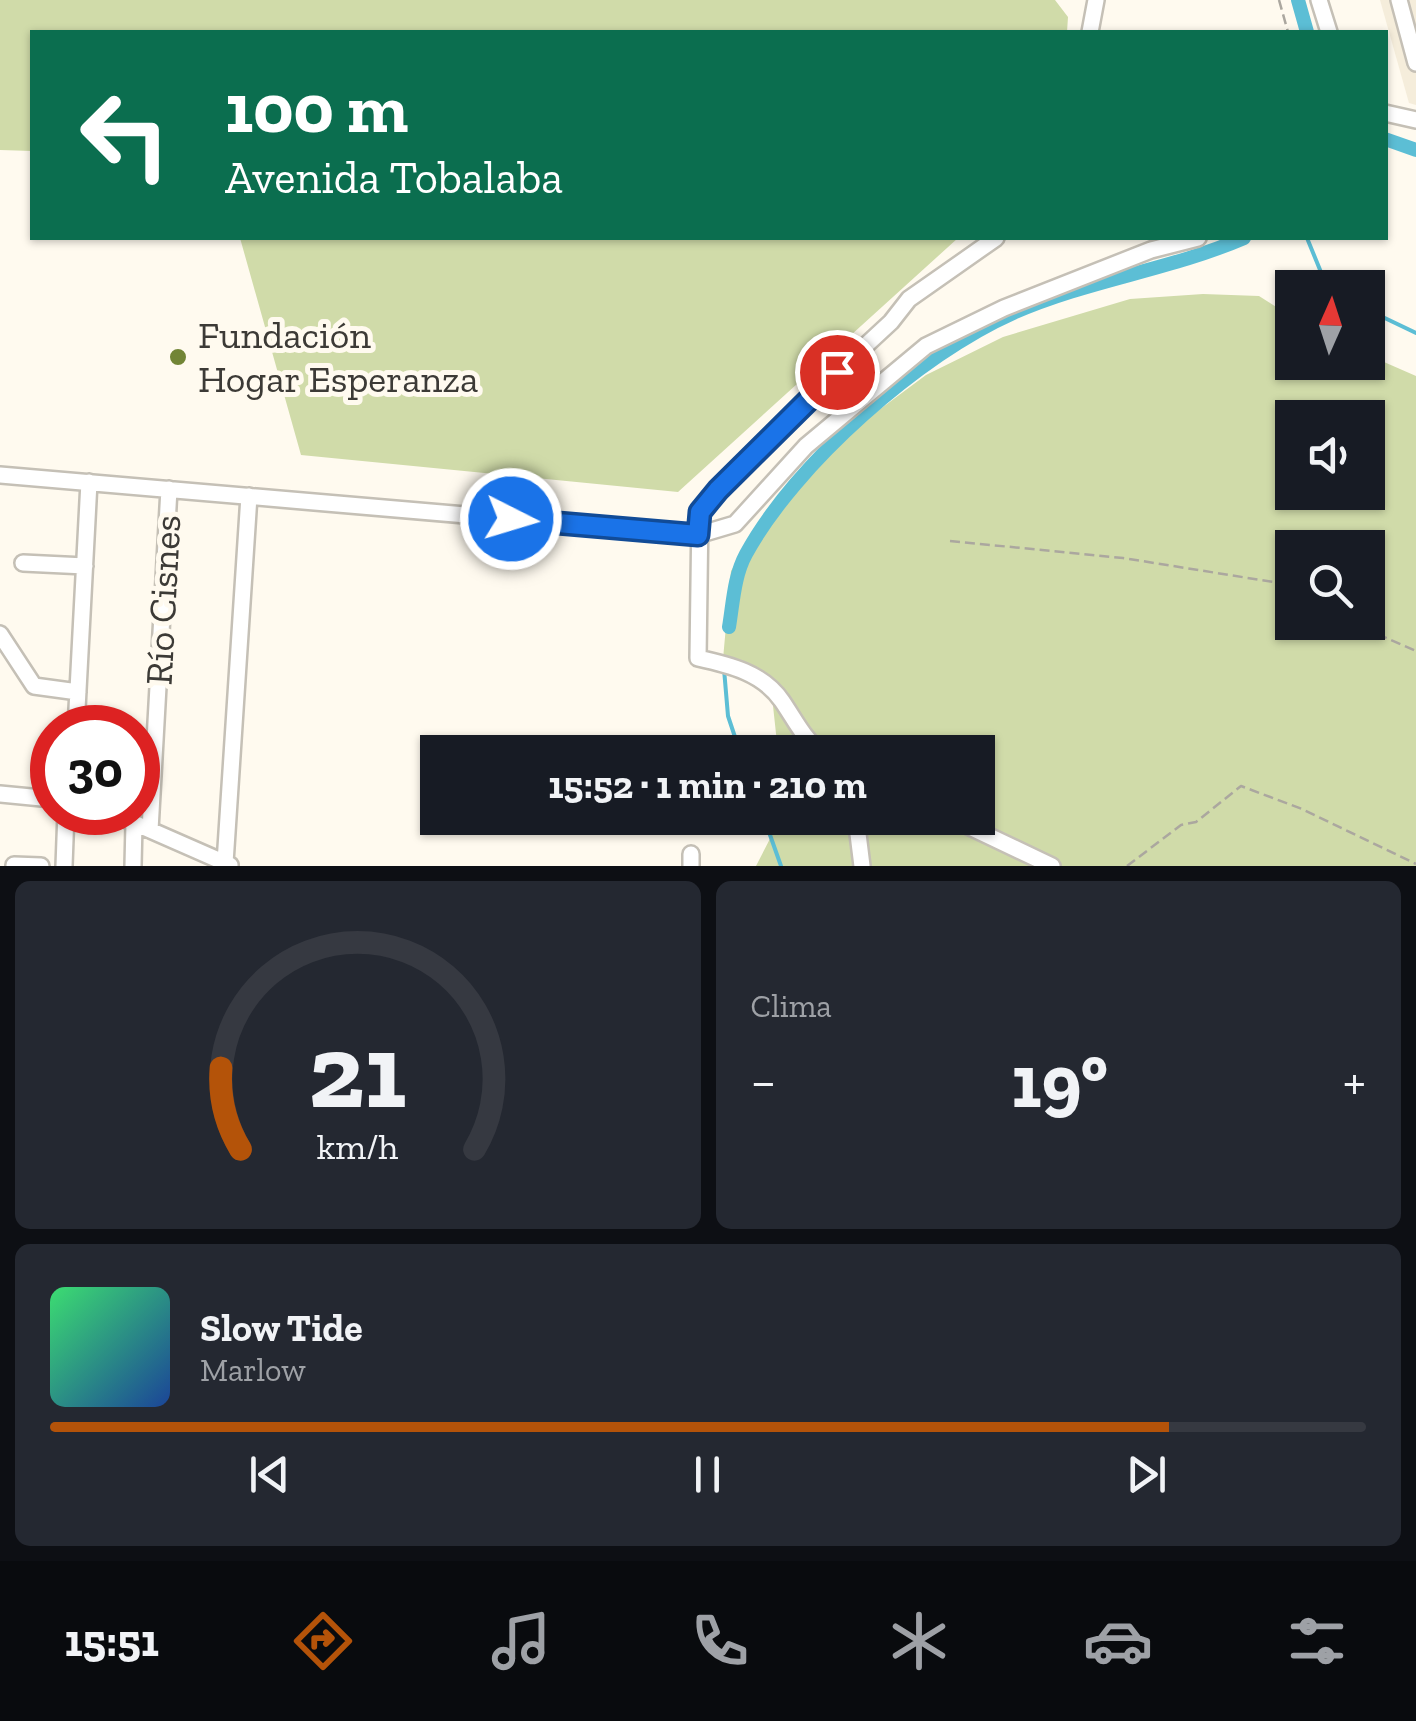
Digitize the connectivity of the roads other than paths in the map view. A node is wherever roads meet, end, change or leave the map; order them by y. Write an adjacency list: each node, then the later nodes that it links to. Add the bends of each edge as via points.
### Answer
1 (1096, 0): 4 (street)
2 (1318, 0): 5 (street)
3 (1399, 0): 6 (street)
4 (1090, 30)
5 (1328, 30)
6 (1416, 63)
7 (1388, 113): 8 (street)
8 (1416, 120)
9 (993, 240): 15 (street, via 909,299 810,397 700,512)
10 (1190, 240): 15 (street, via 1004,308 926,346 806,446 735,524)
11 (0, 475): 12 (street)
12 (89, 482): 13 (street); 17 (street)
13 (169, 489): 14 (street); 21 (street, Río Cisnes)
14 (249, 496): 15 (street); 31 (street)
15 (698, 535): 22 (street, via 698,658 751,675 781,699)
16 (23, 562): 17 (street)
17 (85, 566): 19 (street)
18 (0, 634): 19 (street, via 34,686)
19 (78, 692): 20 (street)
20 (77, 705)
21 (157, 705)
22 (803, 735)
23 (3, 790): 24 (street)
24 (30, 795)
25 (65, 835): 34 (street)
26 (134, 835): 35 (street)
27 (159, 835): 30 (street)
28 (858, 835): 36 (street)
29 (987, 835): 37 (street)
30 (202, 859): 31 (street)
31 (228, 864)
32 (14, 865): 33 (street)
33 (41, 866)
34 (64, 866)
35 (133, 866)
36 (862, 866)
37 (1052, 866)

